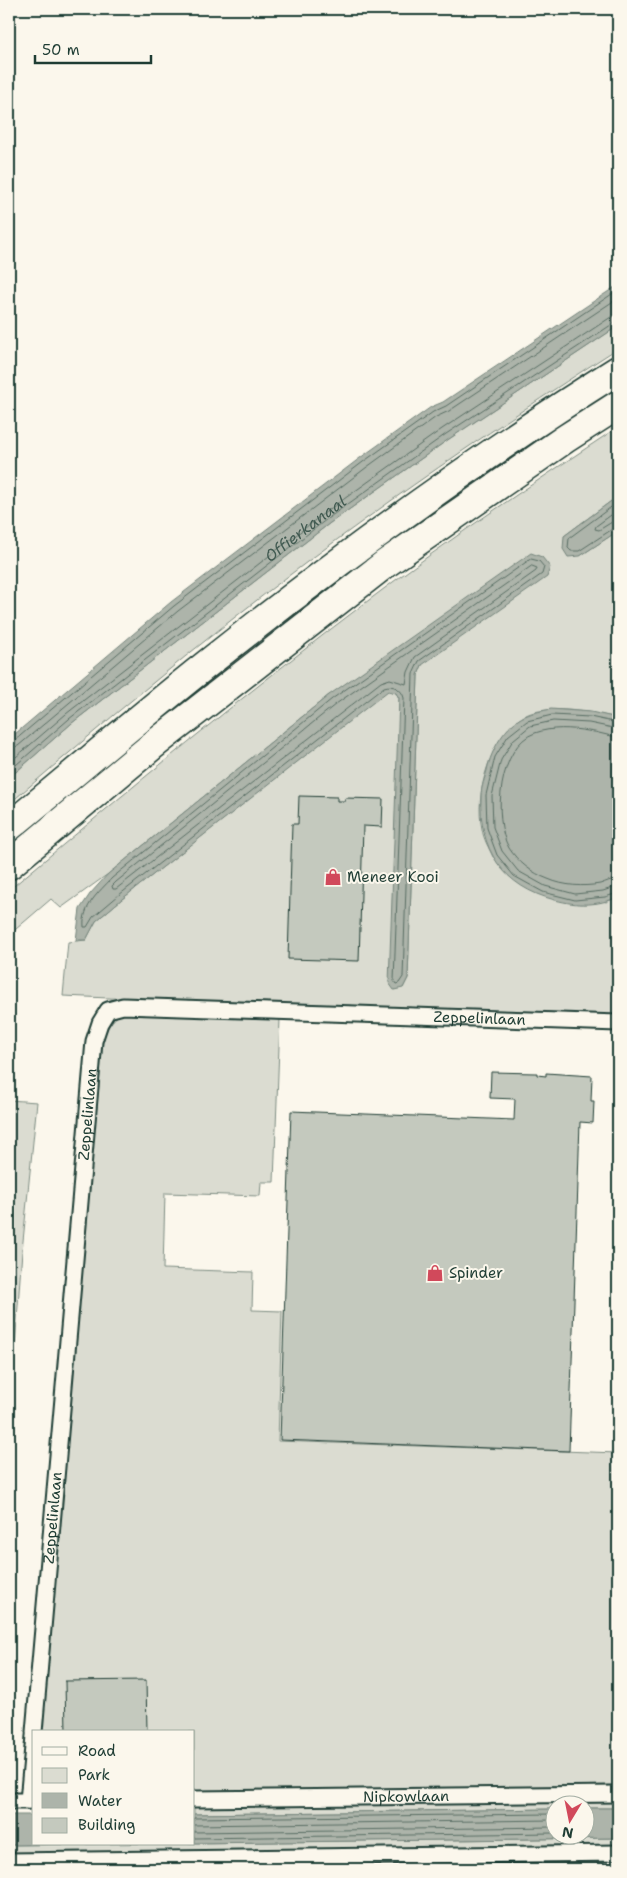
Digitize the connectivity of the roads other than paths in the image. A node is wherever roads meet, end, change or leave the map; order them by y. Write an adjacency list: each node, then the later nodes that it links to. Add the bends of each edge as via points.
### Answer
1 (618, 370): 3 (highway, via 546,415 390,525 208,664)
2 (618, 405): 4 (highway, via 385,564 152,746)
3 (9, 827)
4 (9, 865)
5 (618, 1023): 6 (street, Zeppelinlaan, via 122,1006 108,1010 94,1040)
6 (34, 1730)
7 (32, 1779): 11 (street)
8 (618, 1794): 9 (street, Nipkowlaan)
9 (195, 1799)
10 (9, 1801): 11 (street)
11 (31, 1801)
12 (618, 1853): 13 (street)
13 (9, 1860)

